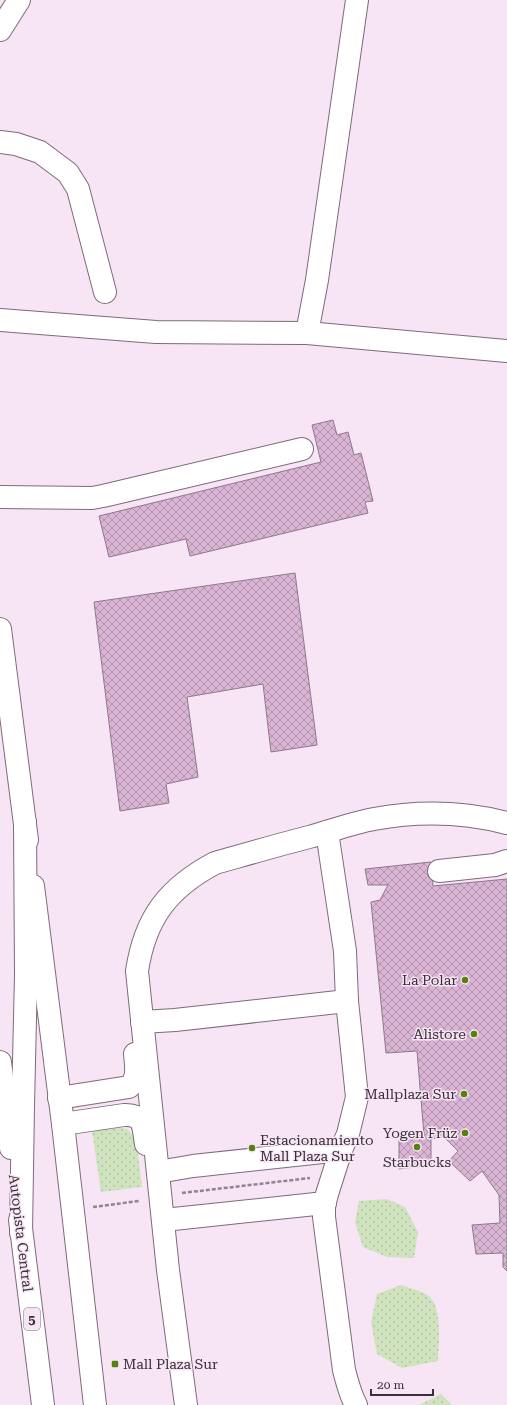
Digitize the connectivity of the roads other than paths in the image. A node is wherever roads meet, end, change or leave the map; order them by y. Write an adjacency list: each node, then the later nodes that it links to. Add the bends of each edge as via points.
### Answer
1 (19, 0): 3 (main road)
2 (357, 0): 7 (main road, via 317,280)
3 (0, 30)
4 (0, 142): 5 (main road, via 40,152 68,173 78,189)
5 (105, 292)
6 (0, 320): 7 (main road, via 156,332)
7 (307, 333): 8 (main road)
8 (507, 351)
9 (302, 449): 10 (main road, via 92,498)
10 (0, 497)
11 (0, 629): 13 (main road)
12 (506, 819): 14 (main road, via 453,814 400,815 374,819)
13 (25, 822): 21 (main road); 27 (main road, via 26,974)
14 (327, 832): 17 (main road, via 215,863 182,884 168,898 148,929 137,971); 18 (main road, via 345,951)
15 (507, 861): 16 (main road, via 495,865)
16 (440, 871)
17 (139, 996): 19 (main road); 21 (main road, via 131,1023 136,1069 132,1085)
18 (347, 1001): 19 (main road); 23 (main road, via 357,1097 348,1134)
19 (142, 1022): 24 (main road)
20 (0, 1062): 27 (main road, Autopista Central / 5)
21 (59, 1098): 22 (main road)
22 (63, 1124): 24 (main road, via 124,1115 136,1116 142,1123 147,1148); 29 (main road)
23 (341, 1150): 24 (main road, via 192,1166); 25 (main road)
24 (157, 1163): 26 (main road)
25 (325, 1203): 26 (main road); 31 (main road, via 324,1217 344,1370 347,1385)
26 (164, 1220): 30 (main road)
27 (21, 1233): 28 (main road, Autopista Central / 5)
28 (43, 1405)
29 (95, 1405)
30 (186, 1405)
31 (356, 1405)

